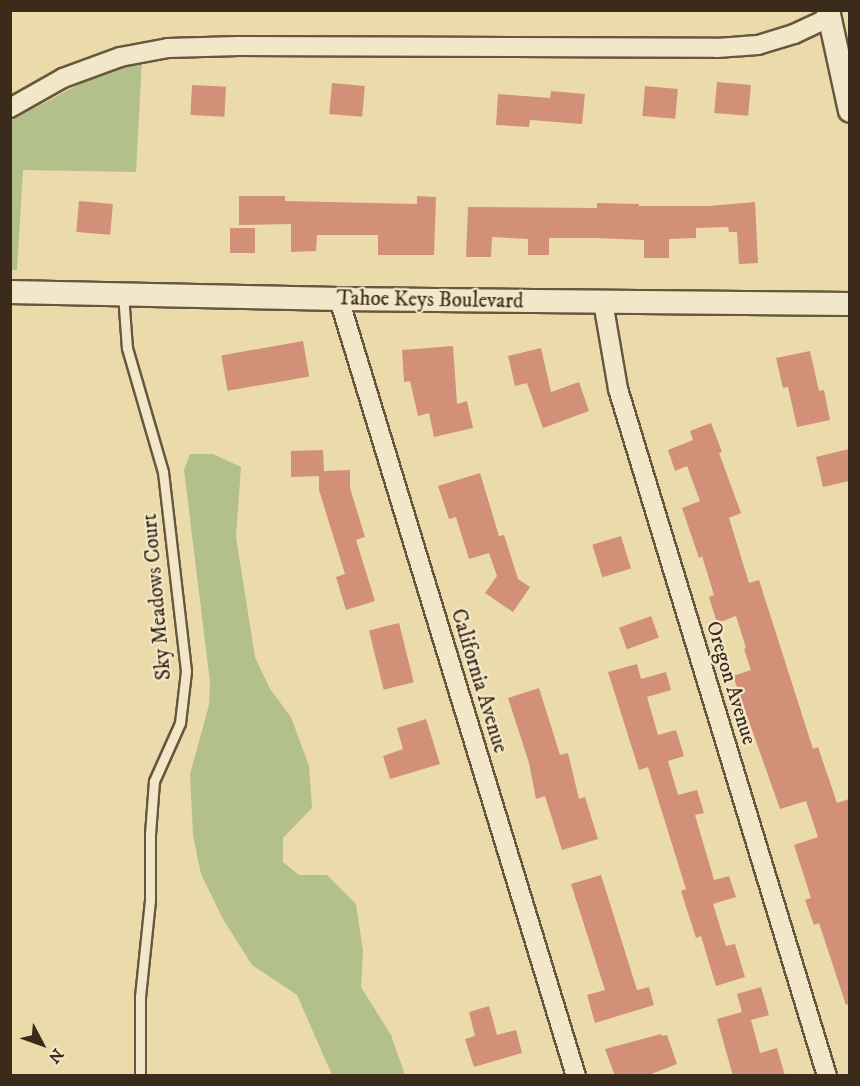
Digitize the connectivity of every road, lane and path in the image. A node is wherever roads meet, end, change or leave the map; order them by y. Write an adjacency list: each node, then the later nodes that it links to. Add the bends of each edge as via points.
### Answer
1 (828, 14): 2 (street, via 794,34 758,45 717,48 168,48 120,57 63,78); 3 (street)
2 (10, 108)
3 (849, 111)
4 (10, 292): 5 (street, Tahoe Keys Boulevard)
5 (123, 294): 6 (street, Tahoe Keys Boulevard); 9 (lane, Sky Meadows Court, via 127,348 163,472 186,671 180,723 154,781 150,900 140,997)
6 (339, 299): 7 (street, Tahoe Keys Boulevard); 10 (street, California Avenue)
7 (603, 302): 8 (street, Tahoe Keys Boulevard); 11 (street, Oregon Avenue, via 618,389)
8 (849, 304)
9 (140, 1076)
10 (576, 1076)
11 (827, 1076)

